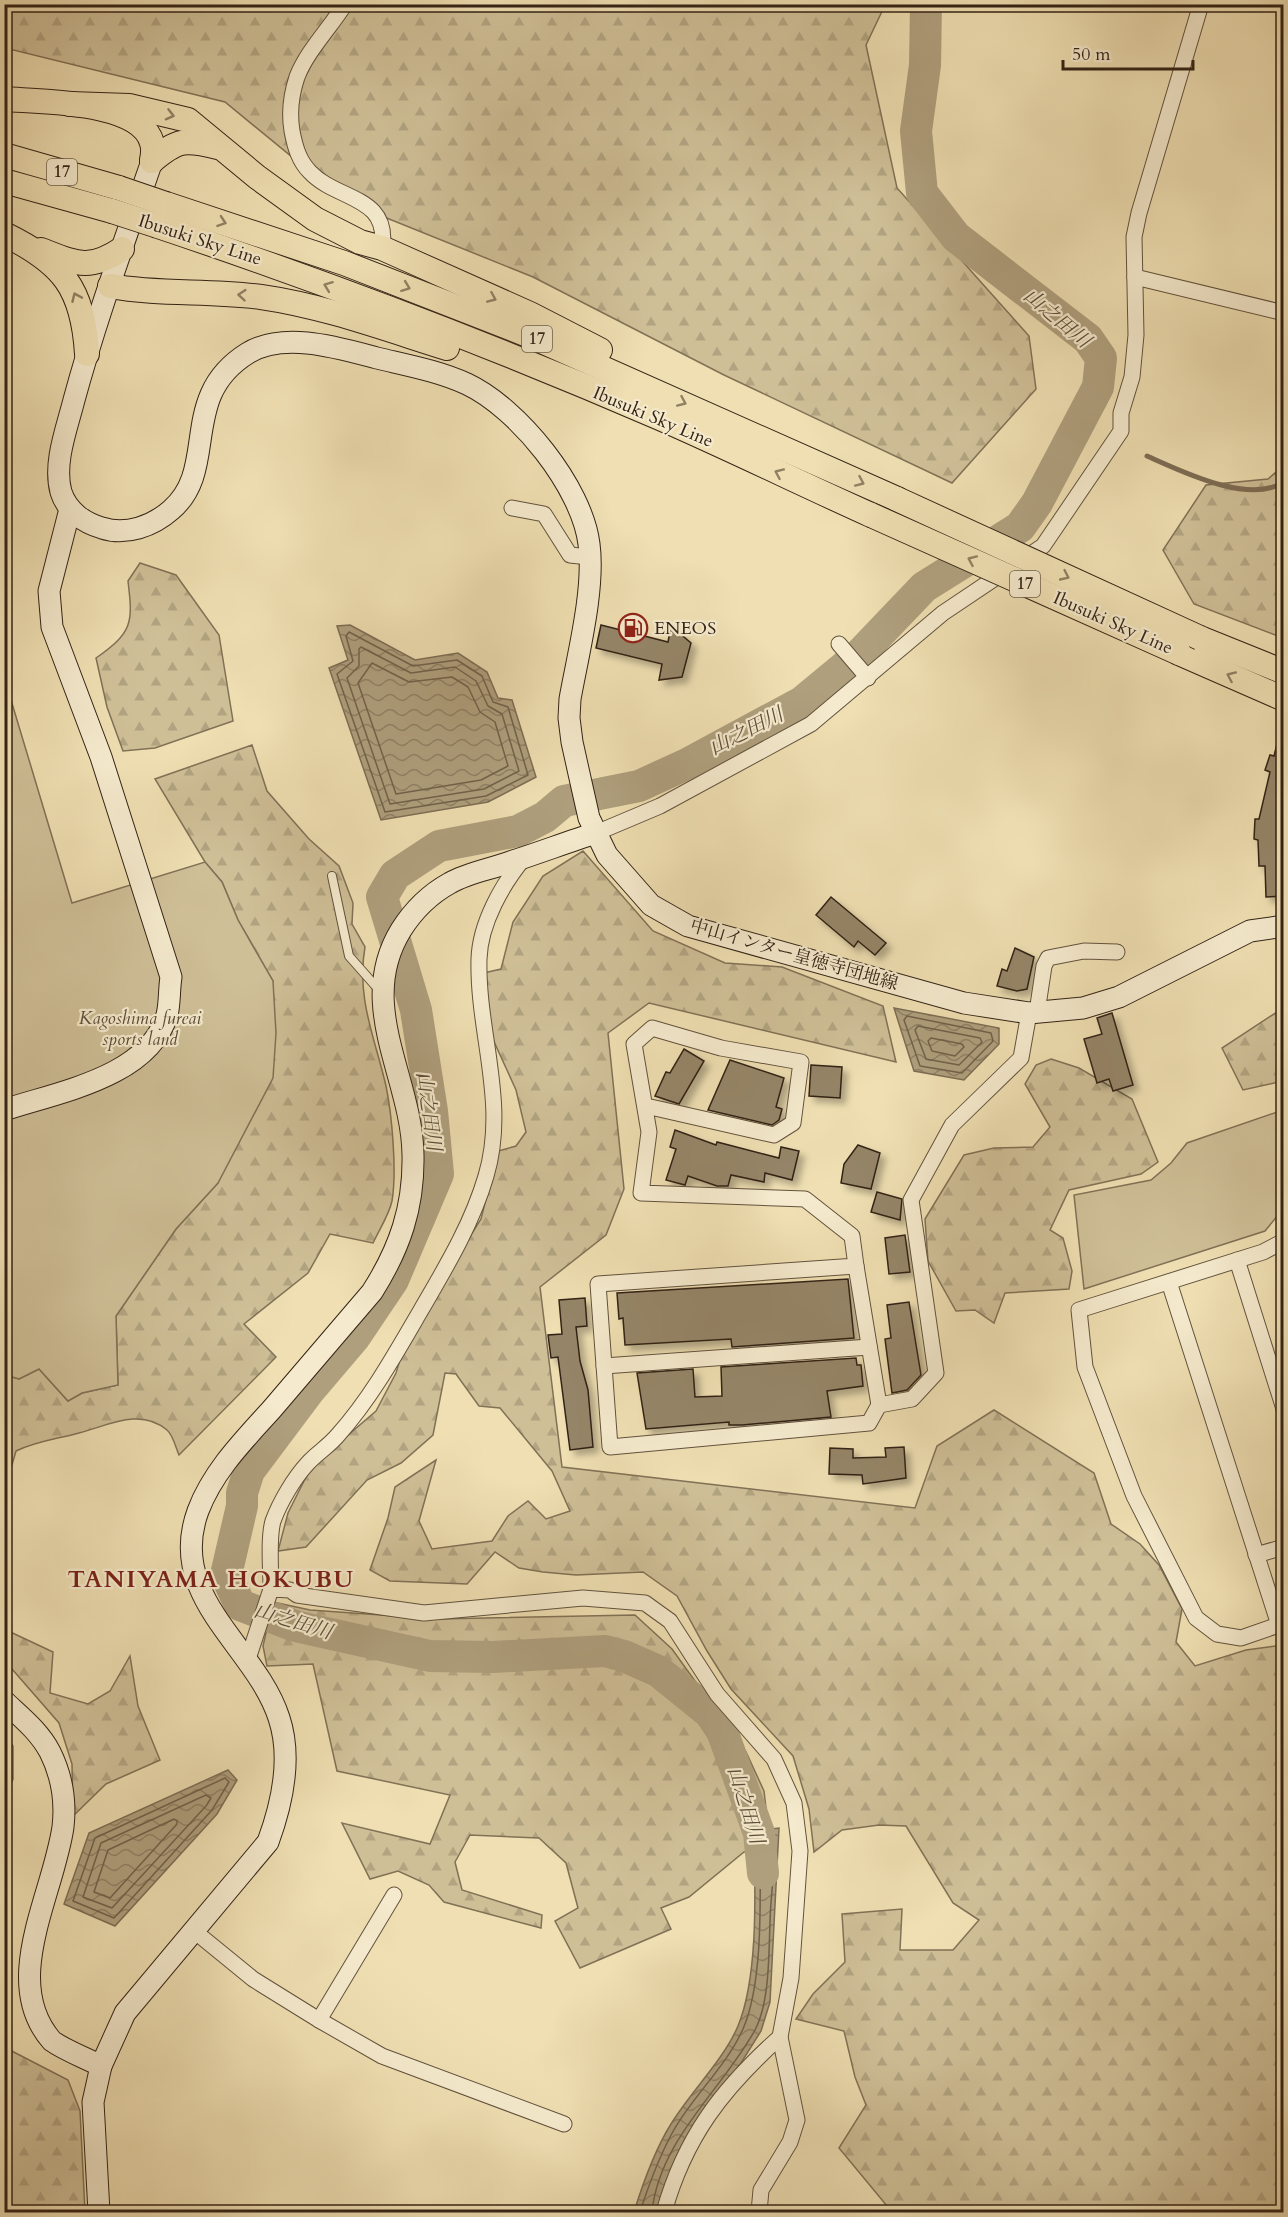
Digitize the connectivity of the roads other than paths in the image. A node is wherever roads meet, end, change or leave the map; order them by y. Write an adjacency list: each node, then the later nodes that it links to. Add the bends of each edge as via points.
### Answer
1 (345, 4): 10 (street, via 298,75 290,106 291,124 295,147 311,174 374,212 382,224)
2 (1201, 4): 12 (street, via 1139,213 1134,237)
3 (4, 99): 4 (main road)
4 (70, 104): 5 (main road, one-way to 5, via 129,105 188,120); 7 (main road, via 126,115 152,141)
5 (224, 148): 7 (main road, via 184,140); 10 (main road, via 315,219 360,242)
6 (4, 155): 16 (main road, Ibusuki Sky Line / 17, one-way to 16, bridge, via 119,188 344,263)
7 (152, 161): 11 (street)
8 (4, 181): 17 (main road, Ibusuki Sky Line / 17, one-way to 8, bridge, via 278,266 112,211)
9 (11, 238): 11 (main road, via 77,264 103,262); 15 (main road, one-way to 9, via 85,325 72,286 39,253)
10 (382, 248): 16 (main road, one-way to 16, via 530,314 619,359)
11 (123, 249): 13 (street)
12 (1135, 278): 14 (street); 23 (street, via 1136,335 1121,431 1081,492 1043,546 943,614)
13 (110, 286): 15 (street); 17 (main road, one-way to 13, via 621,411 464,354 297,303 214,292 144,292)
14 (1284, 313)
15 (87, 354): 19 (street, via 62,446 62,493)
16 (650, 387): 22 (main road, Ibusuki Sky Line / 17, one-way to 22, bridge, via 1200,638)
17 (660, 418): 24 (main road, Ibusuki Sky Line / 17, one-way to 17, bridge)
18 (512, 508): 20 (street, via 544,514 570,555)
19 (70, 509): 20 (street, 中山インター皇徳寺団地線, via 89,524 121,531 146,525 172,510 193,477 203,413 222,375 265,345 296,343 350,350 438,374 466,384 508,410 565,480 589,542); 33 (street, via 53,570 49,614 100,756 171,977 167,1014 154,1041 133,1062 108,1075)
20 (589, 558): 25 (street, 中山インター皇徳寺団地線, via 569,718)
21 (839, 644): 23 (street)
22 (1284, 672)
23 (868, 678): 25 (street, via 811,724 660,806)
24 (1284, 699)
25 (593, 826): 26 (street); 31 (street, 中山インター皇徳寺団地線, via 606,855 651,905 688,926 964,1003)
26 (525, 857): 30 (street, via 450,882 427,899 408,919 391,947); 44 (street, via 504,886 486,926 479,958 483,1020 495,1098 494,1133 486,1175 462,1238 395,1356 338,1436 307,1463 286,1495 273,1523)
27 (332, 876): 30 (lane, via 350,956)
28 (1284, 927): 31 (street, 中山インター皇徳寺団地線, via 1250,931 1119,997 1083,1008)
29 (1117, 952): 31 (street, via 1084,951 1048,958)
30 (383, 987): 46 (street, via 386,1025 411,1135 411,1191 404,1229 392,1262 372,1292 221,1467 197,1513 194,1572 200,1590)
31 (1033, 1013): 40 (street, via 1021,1058 952,1125 911,1200 936,1373 912,1399)
32 (646, 1106): 32 (street, via 634,1044 652,1028 721,1048 801,1062 793,1123 774,1135); 36 (street, via 649,1132 641,1193 805,1200 852,1236)
33 (4, 1110)
34 (1284, 1241): 35 (street)
35 (1237, 1260): 37 (street); 41 (street)
36 (856, 1266): 38 (street); 39 (street, via 598,1284)
37 (1169, 1282): 43 (street); 45 (street, via 1079,1310 1085,1366 1134,1496 1196,1618 1217,1634 1241,1638)
38 (869, 1347): 39 (street); 40 (street)
39 (604, 1366): 40 (street, via 610,1447 869,1423)
40 (879, 1405)
41 (1284, 1409)
42 (1284, 1547): 43 (street)
43 (1256, 1555): 45 (street)
44 (269, 1596): 46 (street); 51 (street, via 290,1590 424,1613 583,1598 615,1599 645,1603 670,1621 717,1694 774,1760 794,1803 800,1851 791,1978)
45 (1281, 1624)
46 (247, 1662): 49 (street, via 279,1718 285,1757 279,1812 268,1842)
47 (4, 1701): 52 (street, via 37,1733 50,1752 64,1800 63,1828 22,1944 19,1988 28,2013 52,2041)
48 (394, 1895): 50 (street)
49 (193, 1930): 50 (street, via 253,1979); 52 (street, via 125,2013)
50 (320, 2020): 53 (street, via 382,2056)
51 (780, 2037): 55 (street, via 715,2107 692,2139); 56 (street, via 797,2120 790,2142 761,2190)
52 (101, 2066): 54 (street, via 93,2102)
53 (564, 2124)
54 (99, 2212)
55 (664, 2212)
56 (759, 2212)

